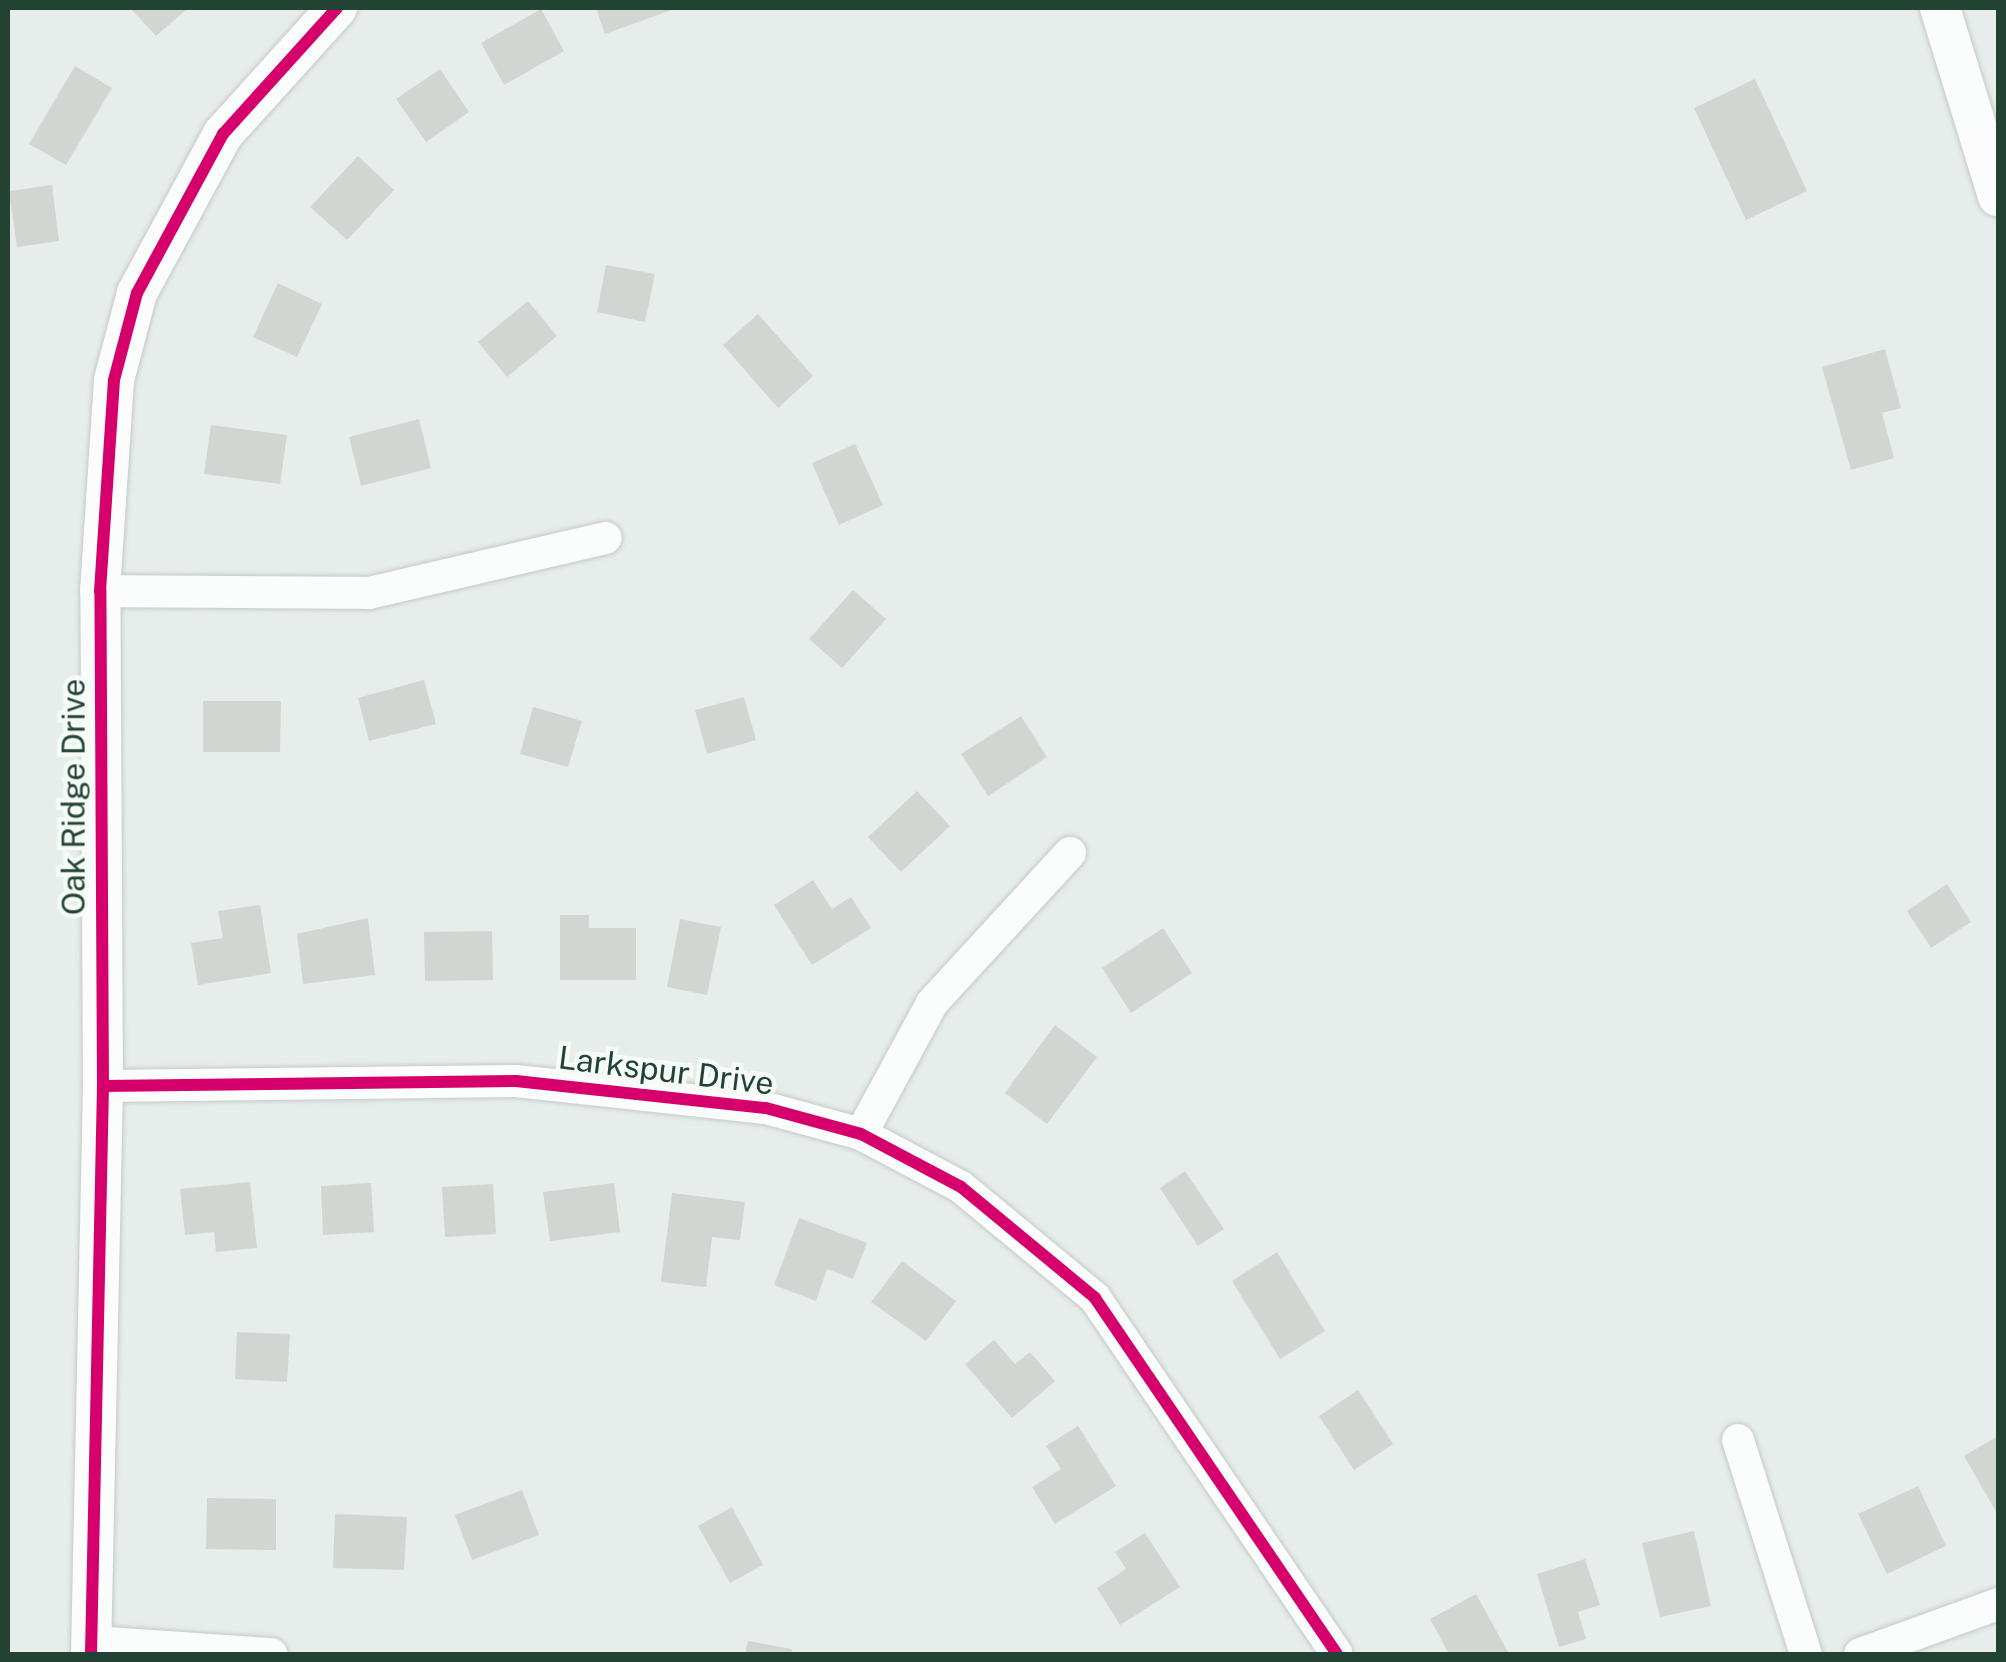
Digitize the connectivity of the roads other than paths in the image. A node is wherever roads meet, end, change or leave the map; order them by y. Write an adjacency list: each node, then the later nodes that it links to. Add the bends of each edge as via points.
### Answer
1 (335, 8): 5 (street, Oak Ridge Drive, via 223,134 137,292 114,380)
2 (1940, 8): 3 (street)
3 (1998, 196)
4 (606, 538): 5 (street, via 369,593)
5 (100, 591): 7 (street, Oak Ridge Drive)
6 (1070, 853): 8 (street, via 932,1003)
7 (103, 1086): 8 (street, Larkspur Drive, via 516,1081 766,1108); 11 (street, Oak Ridge Drive)
8 (861, 1134): 13 (street, Larkspur Drive, via 961,1187 1095,1298)
9 (1738, 1440): 14 (street)
10 (1998, 1604): 15 (street)
11 (92, 1648): 12 (street)
12 (272, 1654)
13 (1336, 1654)
14 (1806, 1654)
15 (1860, 1654)

